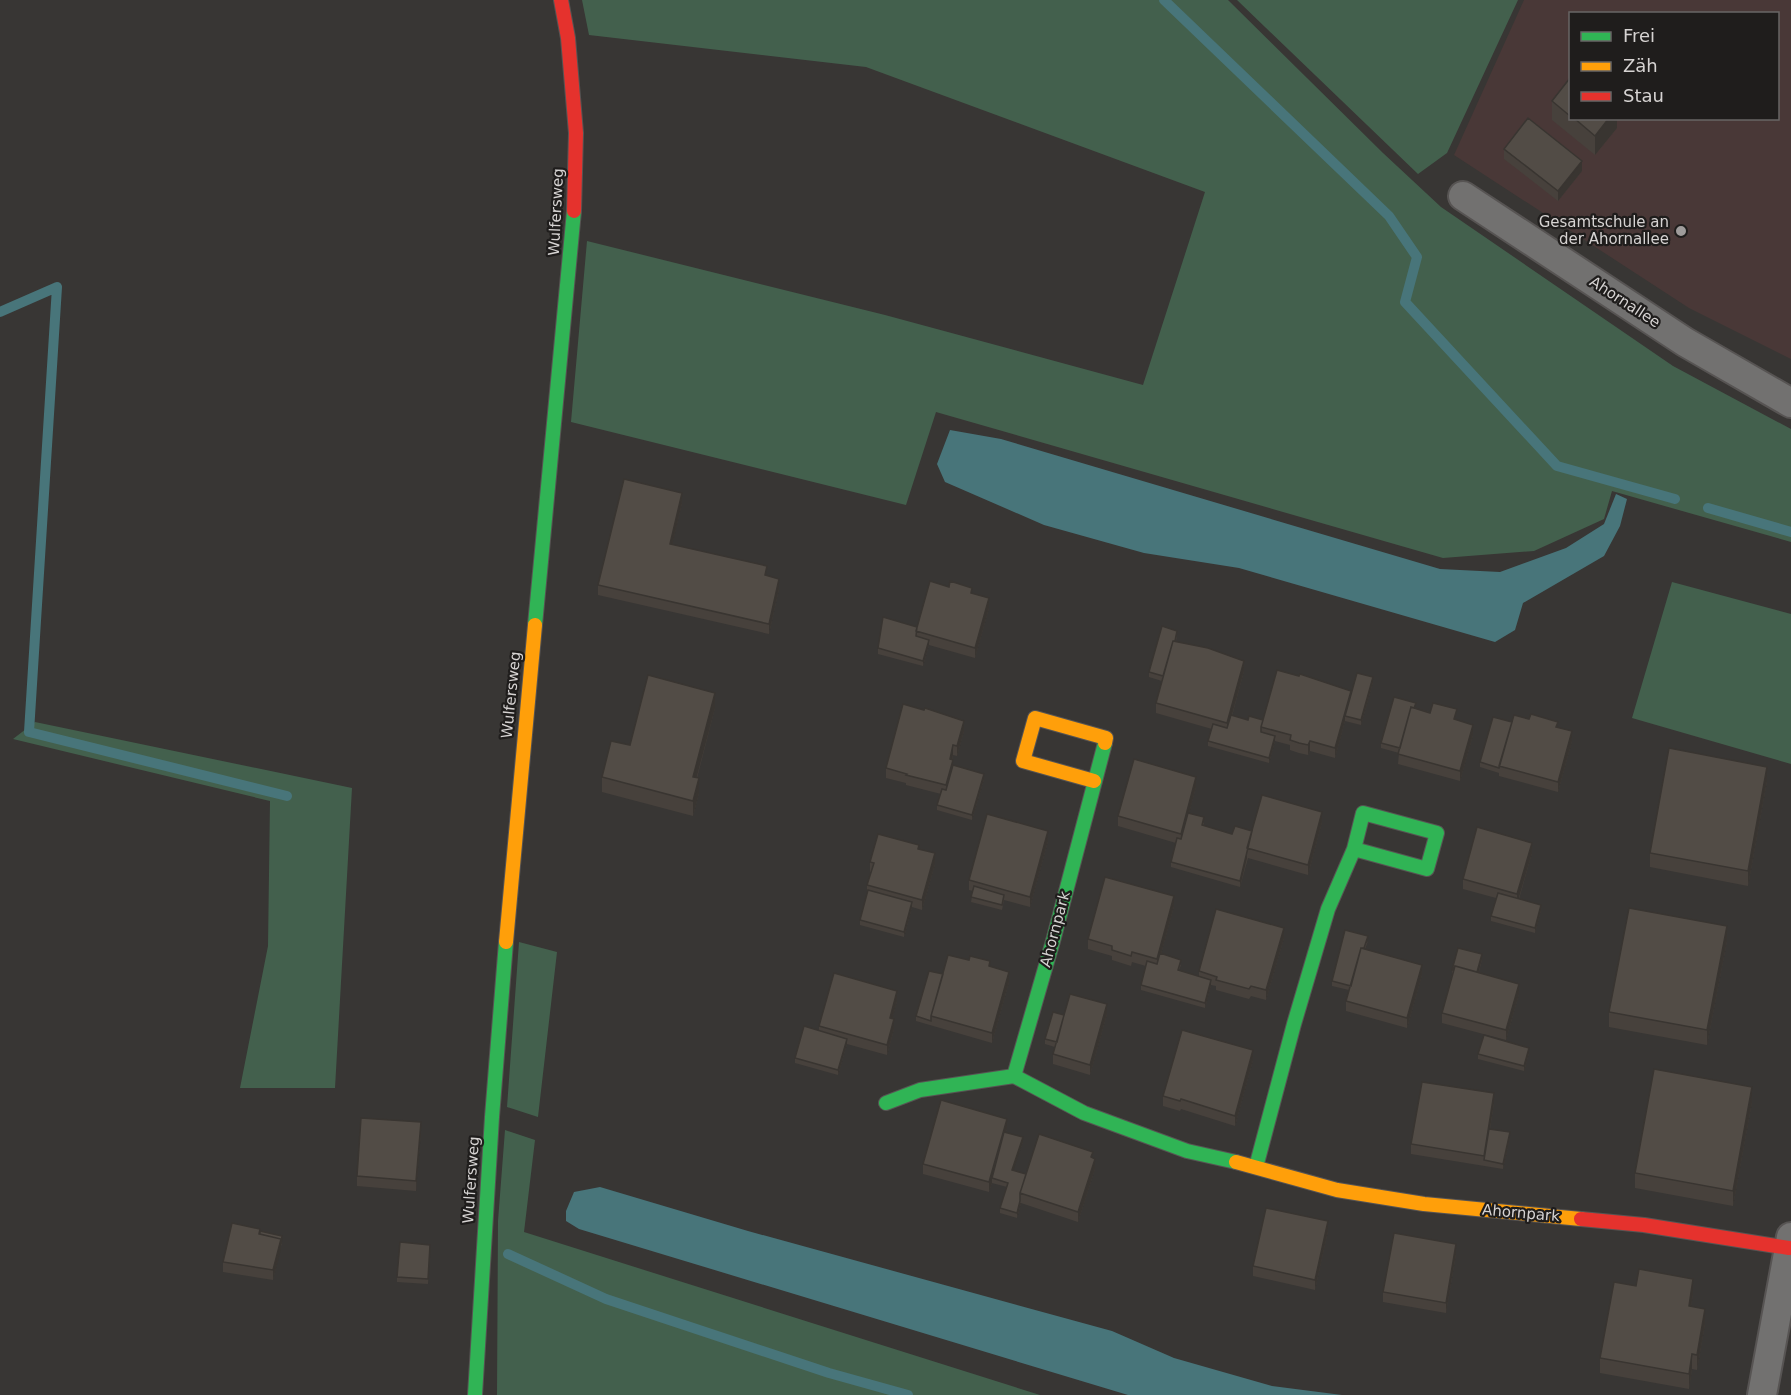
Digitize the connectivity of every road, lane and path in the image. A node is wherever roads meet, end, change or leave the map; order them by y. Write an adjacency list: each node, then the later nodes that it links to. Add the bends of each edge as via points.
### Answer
1 (561, 0): 10 (street, Wulfersweg, via 576,133 573,234 513,852)
2 (1463, 196): 3 (street, Ahornallee, via 1685,342)
3 (1791, 403)
4 (1094, 781): 4 (street, Ahornpark, via 1106,738 1035,718 1023,761); 6 (street, Ahornpark)
5 (1354, 849): 5 (street, via 1427,869 1437,833 1363,813); 8 (street, via 1328,909)
6 (1014, 1076): 7 (street, via 920,1090); 8 (street, Ahornpark, via 1084,1113 1187,1150)
7 (886, 1103)
8 (1256, 1167): 9 (street, Ahornpark, via 1337,1190 1402,1200)
9 (1790, 1242): 11 (street, Ahornpark)
10 (475, 1395)
11 (1762, 1395)

